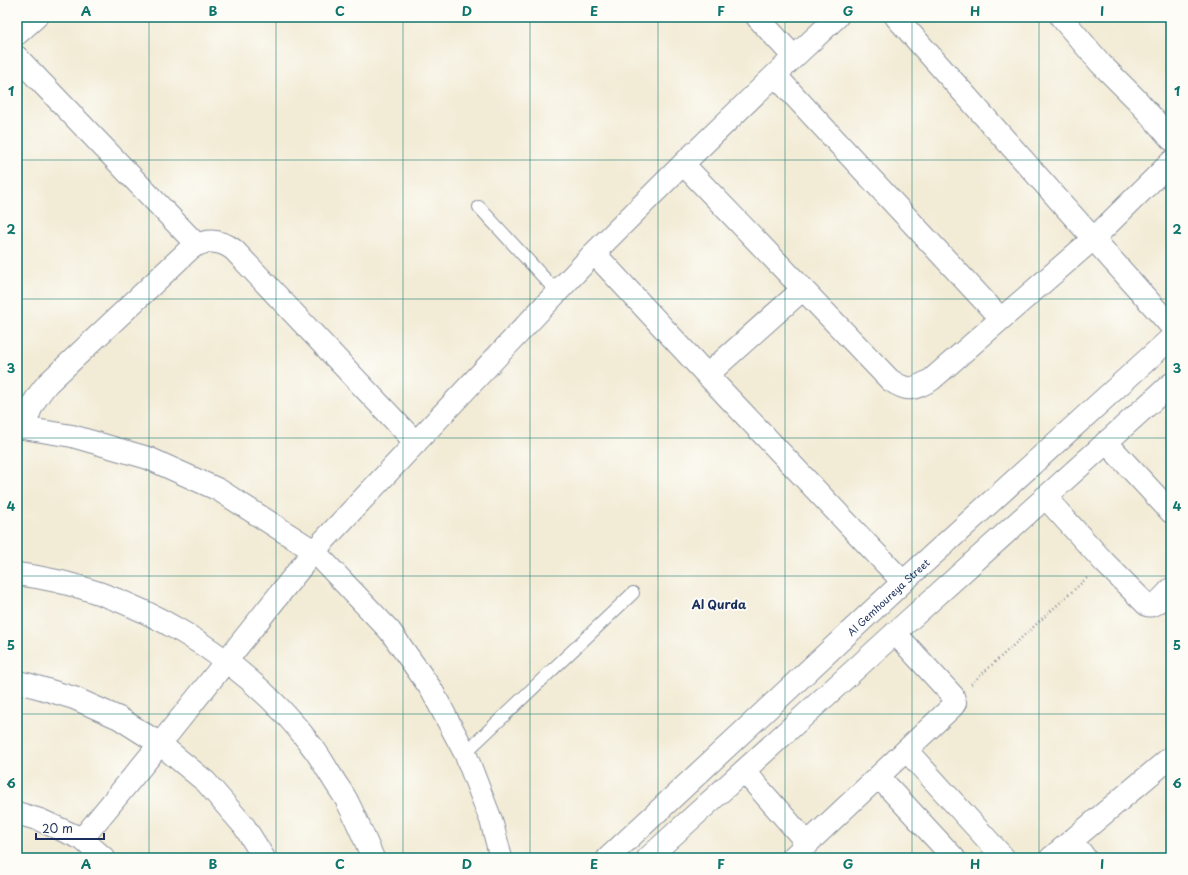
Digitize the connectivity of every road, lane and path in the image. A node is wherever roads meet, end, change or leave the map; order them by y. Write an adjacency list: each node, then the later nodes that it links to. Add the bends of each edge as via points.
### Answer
1 (36, 17): 6 (street)
2 (757, 17): 8 (street)
3 (837, 17): 8 (street)
4 (896, 17): 14 (street)
5 (1061, 17): 10 (street, via 1101,64)
6 (17, 34)
7 (17, 57): 15 (street)
8 (794, 57): 9 (street)
9 (775, 75): 12 (street); 19 (street)
10 (1171, 138)
11 (1171, 162): 14 (street)
12 (683, 164): 16 (street); 17 (street)
13 (479, 207): 18 (lane)
14 (1093, 239): 19 (street); 20 (street)
15 (197, 244): 24 (street, via 48,383 38,394); 26 (street, via 213,241 228,245 234,250)
16 (594, 253): 18 (street); 22 (street)
17 (803, 289): 19 (street, via 890,380 901,388 916,388 931,380); 22 (street)
18 (557, 292): 26 (street)
19 (1001, 319)
20 (1171, 326)
21 (1171, 338): 32 (street, Al Gemhoureya Street)
22 (707, 375): 32 (street)
23 (1171, 384): 25 (street)
24 (21, 428): 29 (street, via 72,436 148,458 219,490)
25 (1106, 442): 27 (street); 28 (street)
26 (416, 443): 29 (street)
27 (1045, 497): 30 (street); 35 (street)
28 (1171, 512)
29 (314, 551): 36 (street); 41 (street, via 390,631 431,689)
30 (1104, 562): 33 (street, via 1148,606 1154,605); 38 (path)
31 (17, 574): 36 (street, via 86,589 135,607 182,631)
32 (903, 582): 53 (street, Al Gemhoureya Street)
33 (1171, 589)
34 (633, 593): 41 (lane)
35 (895, 633): 38 (street); 43 (street)
36 (226, 661): 39 (street); 51 (street, via 274,701 314,749 348,802)
37 (17, 682): 39 (street, via 74,698 119,718)
38 (954, 699): 40 (street, via 951,709)
39 (160, 744): 46 (street); 50 (street, via 206,782 244,826)
40 (907, 751): 44 (street); 57 (street)
41 (465, 752): 52 (street, via 491,820)
42 (1171, 757): 47 (street)
43 (744, 771): 48 (street); 54 (street)
44 (879, 777): 48 (street); 56 (street)
45 (17, 813): 46 (street, via 40,820)
46 (82, 839): 49 (street)
47 (1072, 840): 58 (street); 59 (street)
48 (808, 844): 55 (street)
49 (104, 858)
50 (264, 858)
51 (373, 858)
52 (501, 858)
53 (608, 858)
54 (648, 858)
55 (792, 858)
56 (954, 858)
57 (1004, 858)
58 (1051, 858)
59 (1085, 858)

